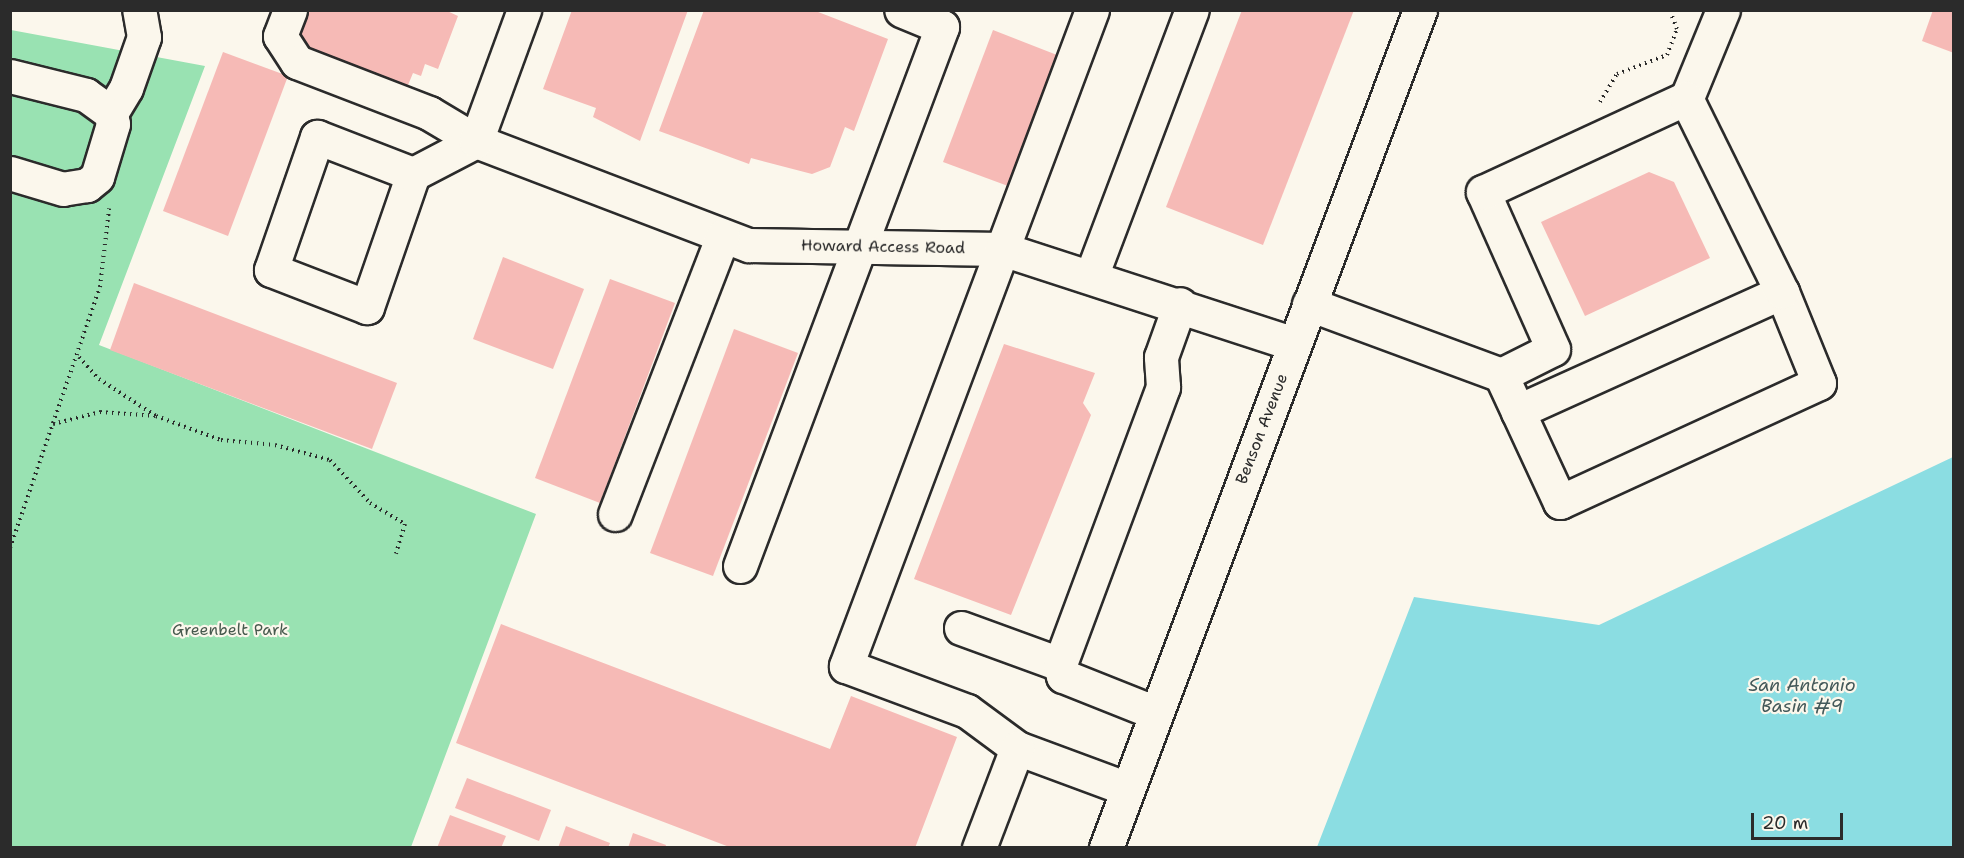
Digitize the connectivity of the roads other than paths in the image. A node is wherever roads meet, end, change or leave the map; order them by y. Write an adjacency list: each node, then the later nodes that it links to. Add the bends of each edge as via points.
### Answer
1 (139, 10): 11 (main road, via 144,37 126,88)
2 (290, 10): 12 (main road, Howard Access Road, via 280,36 297,62 429,113)
3 (525, 10): 12 (main road)
4 (901, 10): 16 (main road, via 942,27)
5 (1092, 10): 17 (main road)
6 (1192, 10): 18 (main road)
7 (1420, 10): 20 (main road, Benson Avenue)
8 (1723, 10): 10 (main road)
9 (10, 76): 11 (main road, via 86,95)
10 (1686, 100): 19 (main road); 23 (main road, via 1483,192 1553,349)
11 (111, 113): 13 (main road, via 113,124 97,177 87,185 63,189)
12 (476, 141): 14 (main road); 15 (main road, Howard Access Road)
13 (10, 173)
14 (413, 174): 14 (main road, via 317,137 271,270 367,307)
15 (723, 236): 16 (main road, Howard Access Road, via 749,245); 25 (main road)
16 (861, 246): 17 (main road, Howard Access Road); 26 (main road)
17 (1002, 249): 18 (main road, Howard Access Road); 30 (main road, via 846,666 967,711)
18 (1092, 274): 21 (main road, Howard Access Road)
19 (1782, 292): 24 (main road); 24 (main road, via 1819,383 1560,502)
20 (1310, 303): 22 (main road, Benson Avenue); 23 (main road)
21 (1180, 304): 22 (main road, Howard Access Road); 28 (main road, via 1161,357 1163,387)
22 (1294, 344): 29 (main road, Benson Avenue)
23 (1501, 375): 24 (main road)
24 (1518, 411)
25 (615, 514)
26 (740, 566)
27 (961, 628): 28 (main road)
28 (1060, 664): 29 (main road, via 1064,676)
29 (1156, 713): 31 (main road, Benson Avenue)
30 (1017, 748): 31 (main road); 32 (main road)
31 (1128, 789): 33 (main road, Benson Avenue)
32 (979, 848)
33 (1106, 848)

